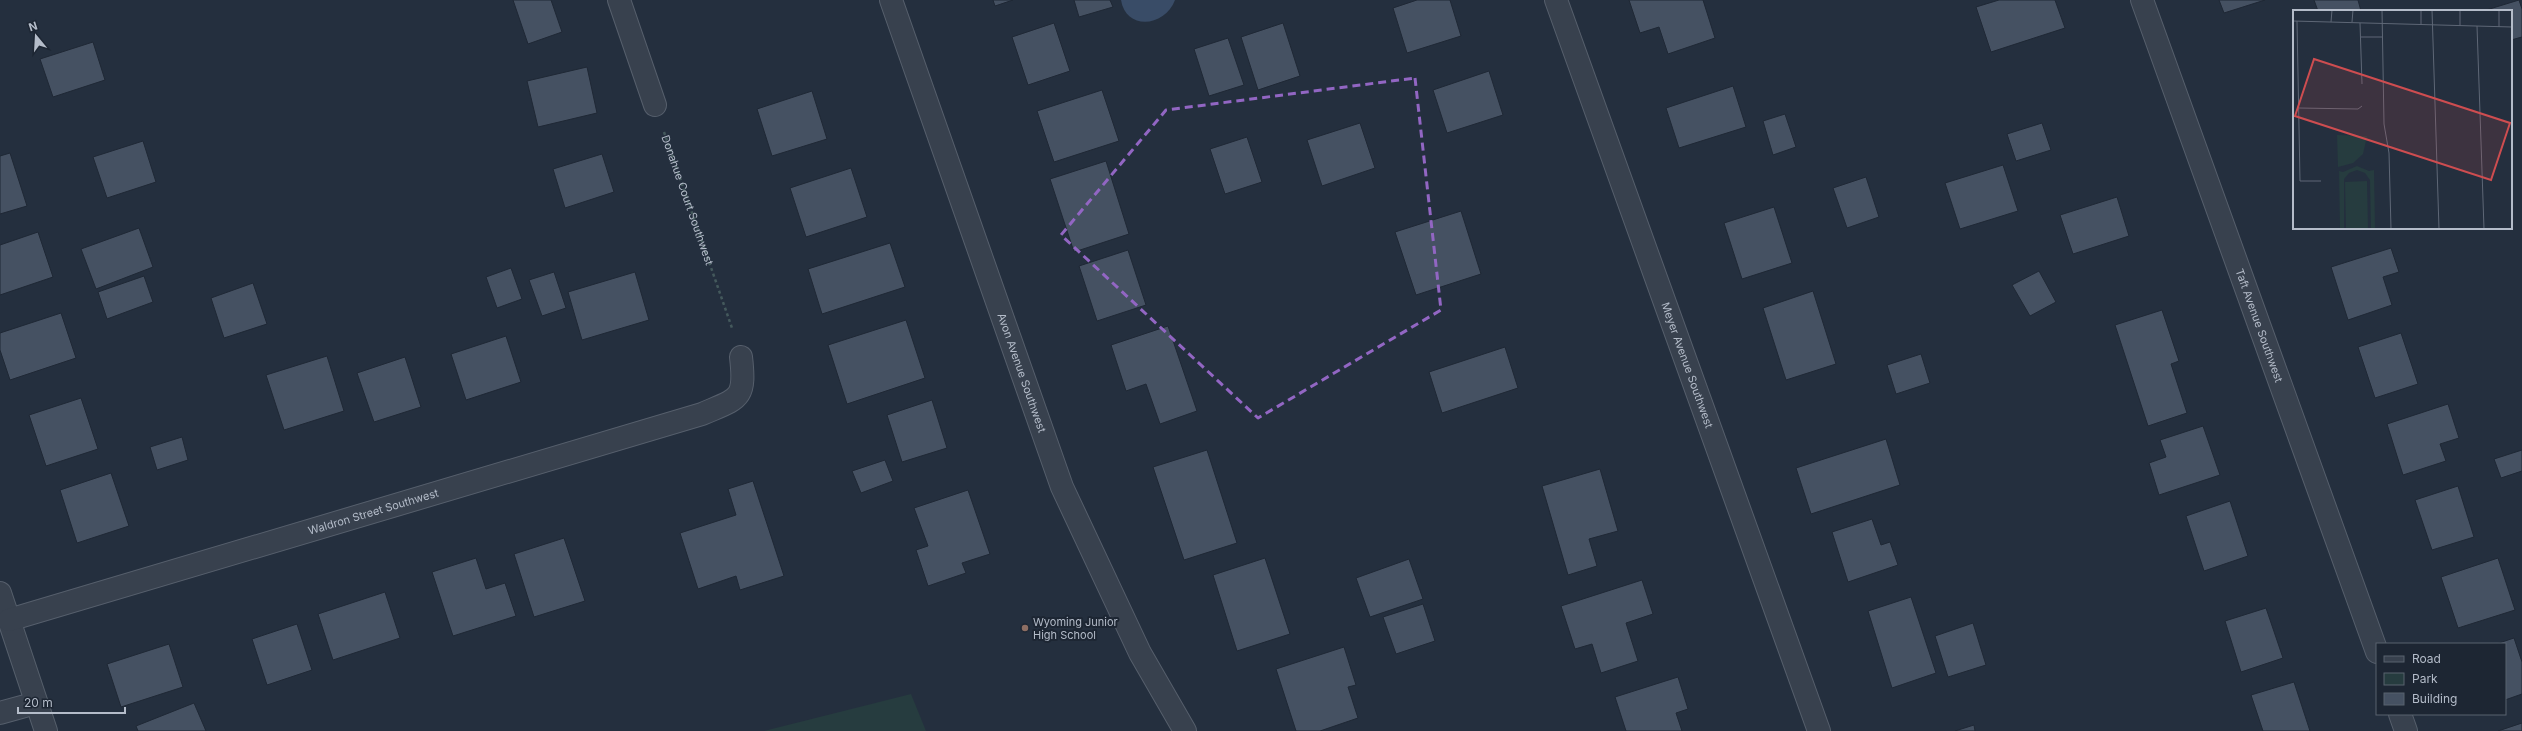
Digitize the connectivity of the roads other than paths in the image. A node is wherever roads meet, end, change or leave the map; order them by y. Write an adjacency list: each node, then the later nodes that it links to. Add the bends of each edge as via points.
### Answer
1 (619, 0): 5 (street)
2 (891, 0): 14 (street, Avon Avenue Southwest, via 1062,487 1140,653)
3 (1556, 0): 15 (street, Meyer Avenue Southwest)
4 (2142, 0): 9 (street, Taft Avenue Southwest)
5 (655, 106)
6 (742, 357): 8 (street, Waldron Street Southwest, via 743,388 736,400 695,417)
7 (0, 593): 8 (street)
8 (9, 620): 10 (street)
9 (2376, 649)
10 (36, 703): 11 (street); 13 (street)
11 (0, 713)
12 (2400, 715): 16 (street)
13 (46, 731)
14 (1185, 731)
15 (1819, 731)
16 (2406, 731)

